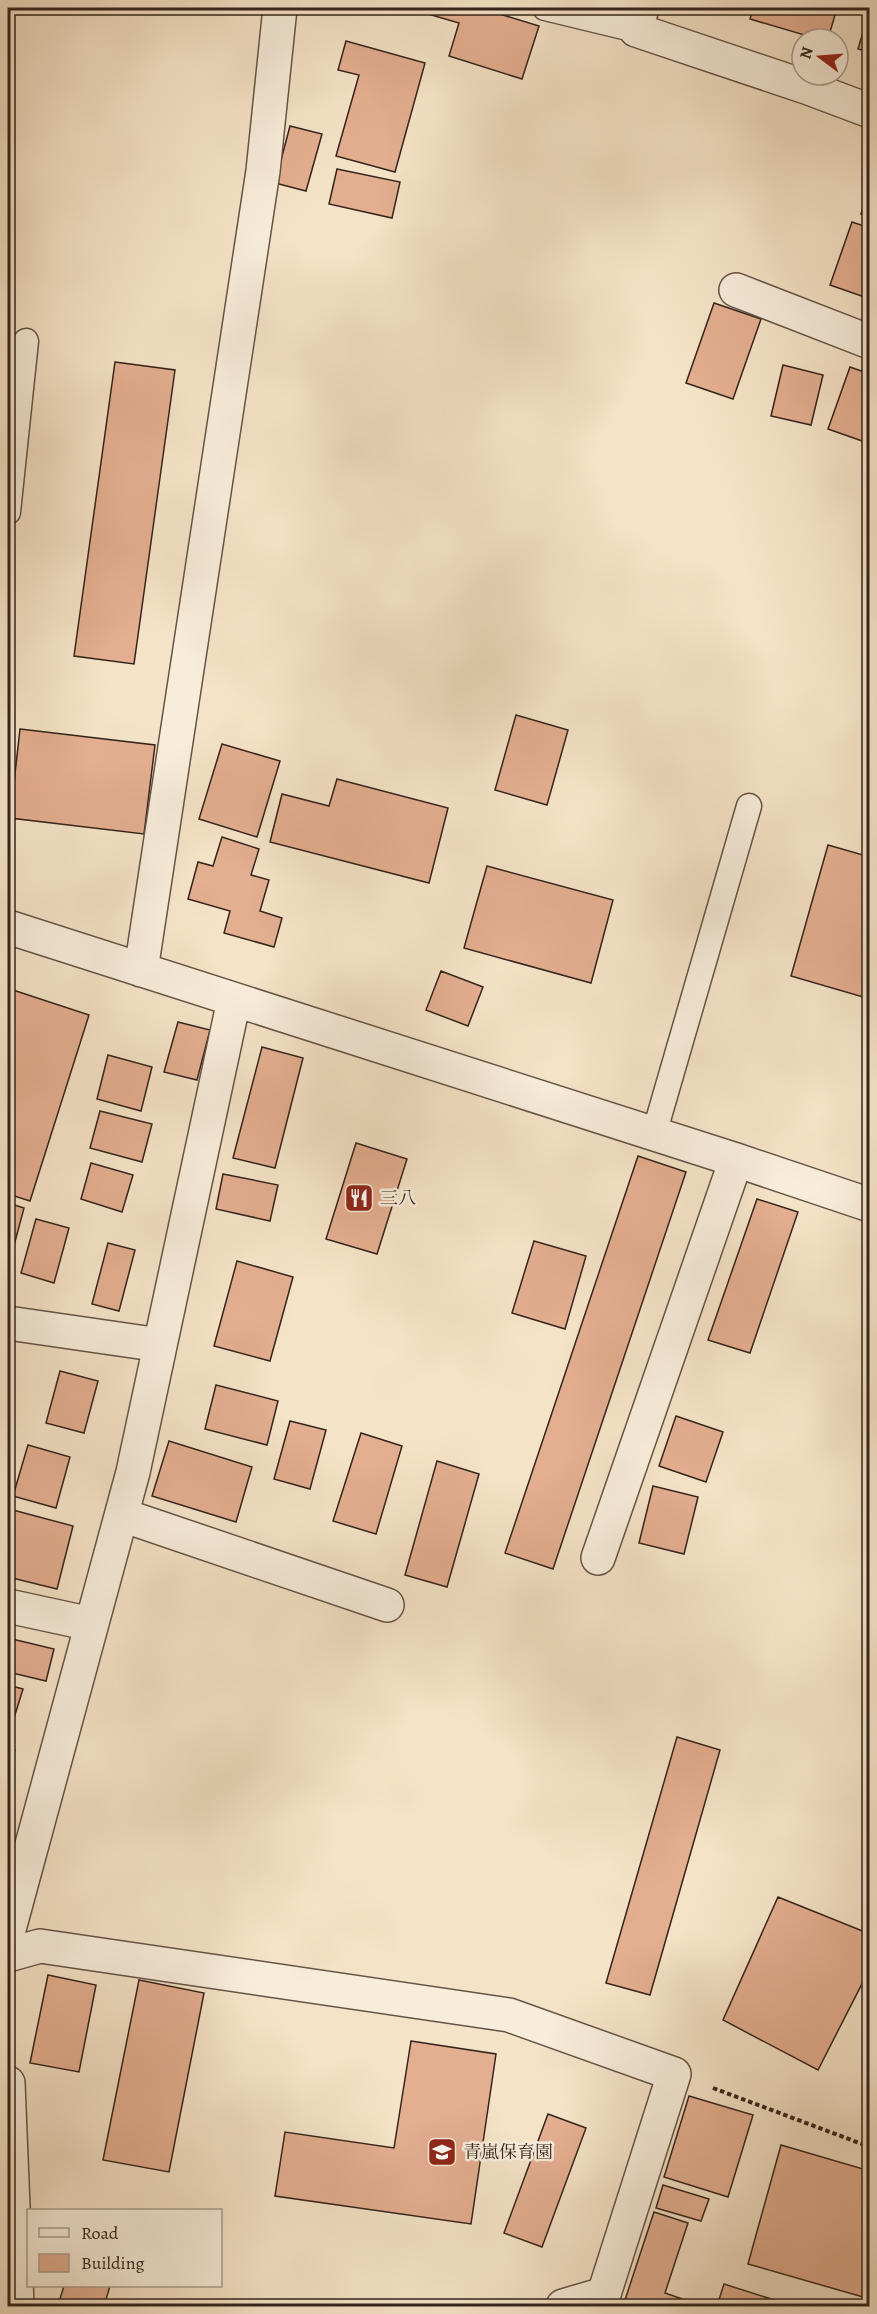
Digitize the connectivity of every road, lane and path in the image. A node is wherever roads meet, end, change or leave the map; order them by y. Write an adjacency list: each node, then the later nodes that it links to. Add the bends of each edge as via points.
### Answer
1 (280, 8): 11 (street, via 263,171)
2 (545, 8): 3 (lane)
3 (639, 19): 4 (street)
4 (870, 111)
5 (736, 290): 7 (street)
6 (26, 341): 8 (lane)
7 (870, 342)
8 (8, 512)
9 (749, 806): 13 (lane)
10 (8, 927): 11 (street)
11 (141, 970): 12 (street)
12 (234, 1000): 13 (street); 17 (street)
13 (654, 1134): 14 (street)
14 (736, 1160): 15 (street); 19 (street)
15 (870, 1205)
16 (8, 1323): 17 (street)
17 (160, 1345): 18 (street)
18 (122, 1515): 20 (street); 22 (street)
19 (598, 1558)
20 (387, 1605)
21 (8, 1606): 22 (street)
22 (91, 1624): 23 (street)
23 (8, 1933)
24 (8, 1955): 25 (street, via 40,1946 509,2014)
25 (674, 2074): 27 (path); 30 (street, via 604,2294)
26 (8, 2083): 28 (street)
27 (870, 2147)
28 (11, 2250): 29 (street)
29 (17, 2307)
30 (563, 2307)

